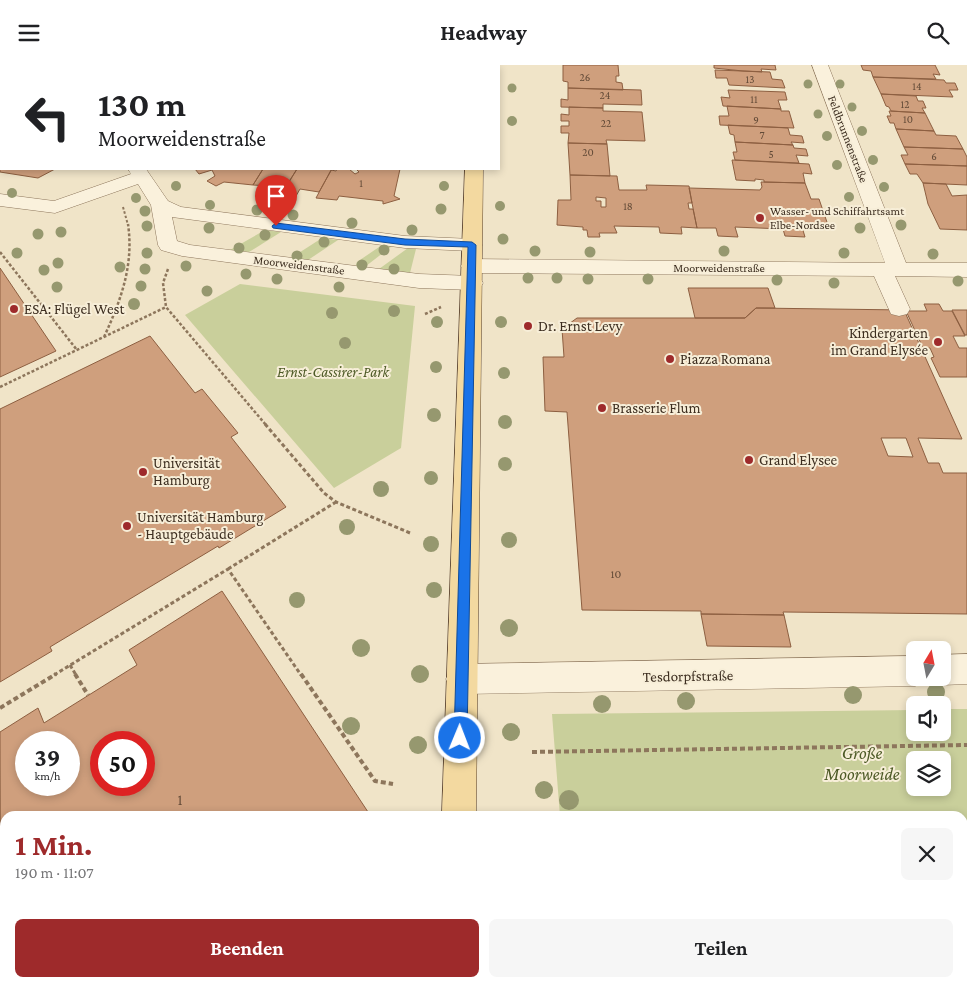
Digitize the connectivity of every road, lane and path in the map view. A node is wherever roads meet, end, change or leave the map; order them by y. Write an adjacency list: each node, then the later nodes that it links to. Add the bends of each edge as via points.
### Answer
1 (820, 65): 9 (street, Feldbrunnenstraße)
2 (474, 170): 7 (main road)
3 (139, 172): 4 (street, Moorweidenstraße); 6 (street, Moorweidenstraße)
4 (110, 187): 5 (street, Moorweidenstraße, via 55,207); 13 (path, via 127,217 132,252 121,298)
5 (0, 200)
6 (161, 205): 7 (street, via 176,212 212,218 405,242); 11 (street, Moorweidenstraße, via 168,245 184,250 419,281)
7 (472, 245): 11 (main road)
8 (0, 252): 14 (path)
9 (889, 269): 10 (street, Moorweidenstraße); 11 (street, Moorweidenstraße); 12 (street, Feldbrunnenstraße)
10 (967, 270)
11 (471, 274): 23 (main road)
12 (899, 309)
13 (104, 337): 14 (path); 16 (path, via 166,307 324,493)
14 (76, 350): 15 (path)
15 (0, 387)
16 (336, 503): 17 (path); 18 (path)
17 (410, 533)
18 (228, 569): 19 (path); 28 (path, via 375,781)
19 (70, 665): 24 (path); 25 (path)
20 (967, 669): 21 (street)
21 (951, 670)
22 (906, 671): 23 (street, Tesdorpfstraße)
23 (462, 679): 29 (main road)
24 (88, 695)
25 (0, 708)
26 (967, 745): 27 (path)
27 (532, 752)
28 (393, 784)
29 (459, 811)

